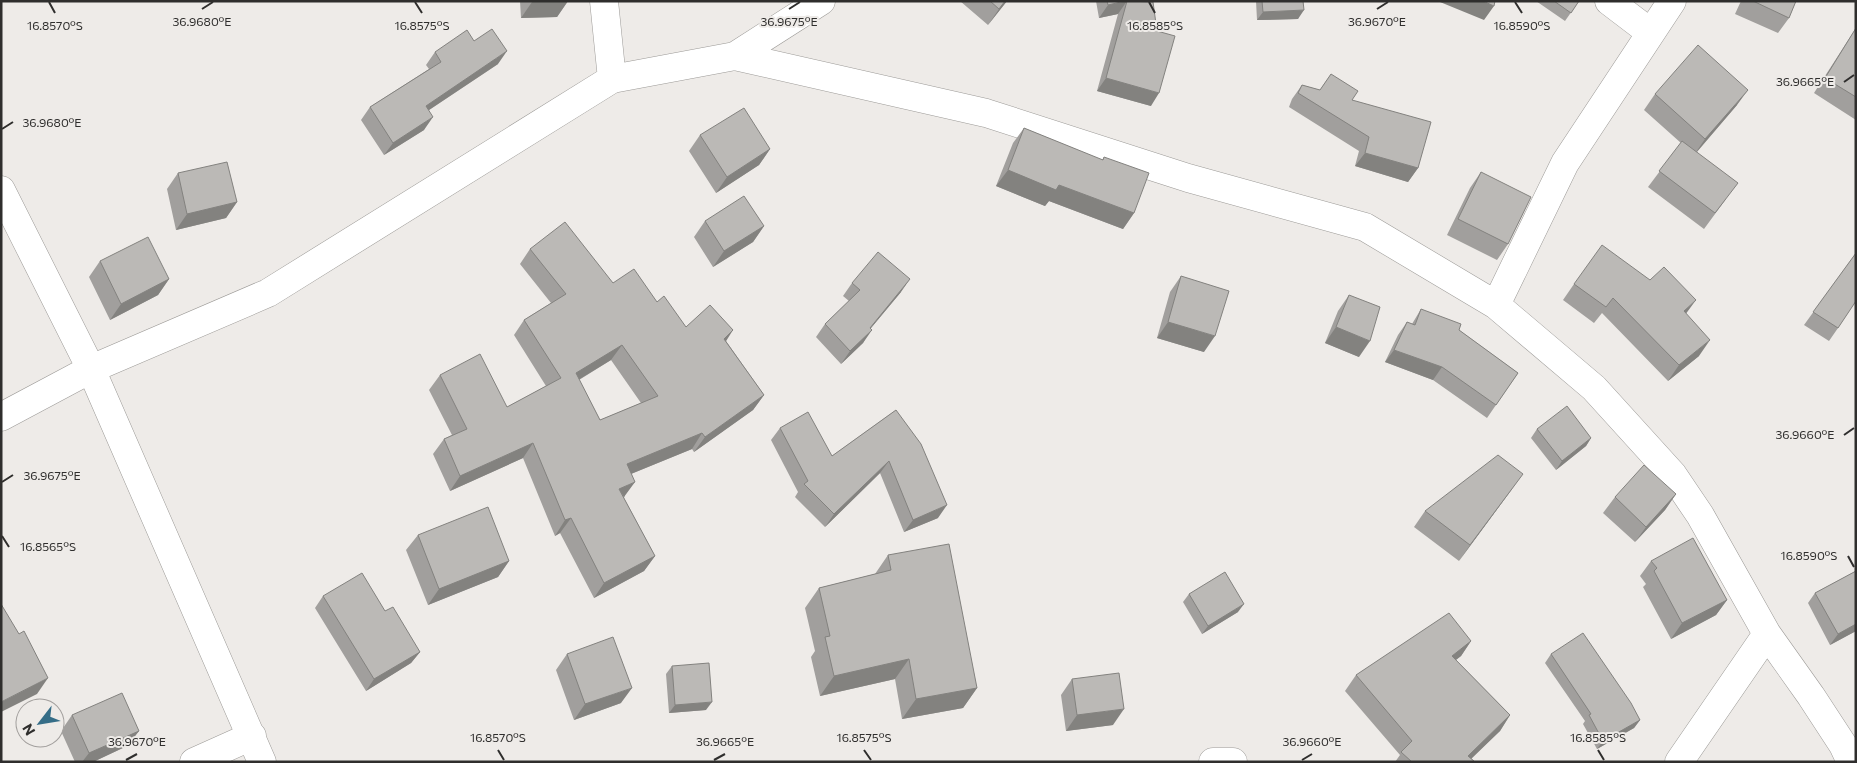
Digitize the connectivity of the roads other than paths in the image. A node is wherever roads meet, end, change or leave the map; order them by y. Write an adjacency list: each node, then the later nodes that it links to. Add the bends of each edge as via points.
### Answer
1 (604, 1): 7 (street)
2 (821, 1): 6 (street)
3 (1609, 1): 5 (street)
4 (1672, 1): 5 (street)
5 (1651, 33): 9 (street, via 1565,163)
6 (735, 56): 7 (street); 9 (street, via 986,112 1188,178 1365,227)
7 (612, 79): 10 (street, via 268,293)
8 (1, 190): 10 (street)
9 (1496, 305): 12 (street, via 1594,388 1673,475 1700,515)
10 (90, 369): 11 (street); 13 (street)
11 (1, 417)
12 (1767, 634): 18 (street); 19 (street, via 1843,745)
13 (252, 736): 14 (street); 15 (street)
14 (194, 762)
15 (262, 762)
16 (1213, 762): 17 (street)
17 (1233, 762)
18 (1679, 762)
19 (1850, 762)

